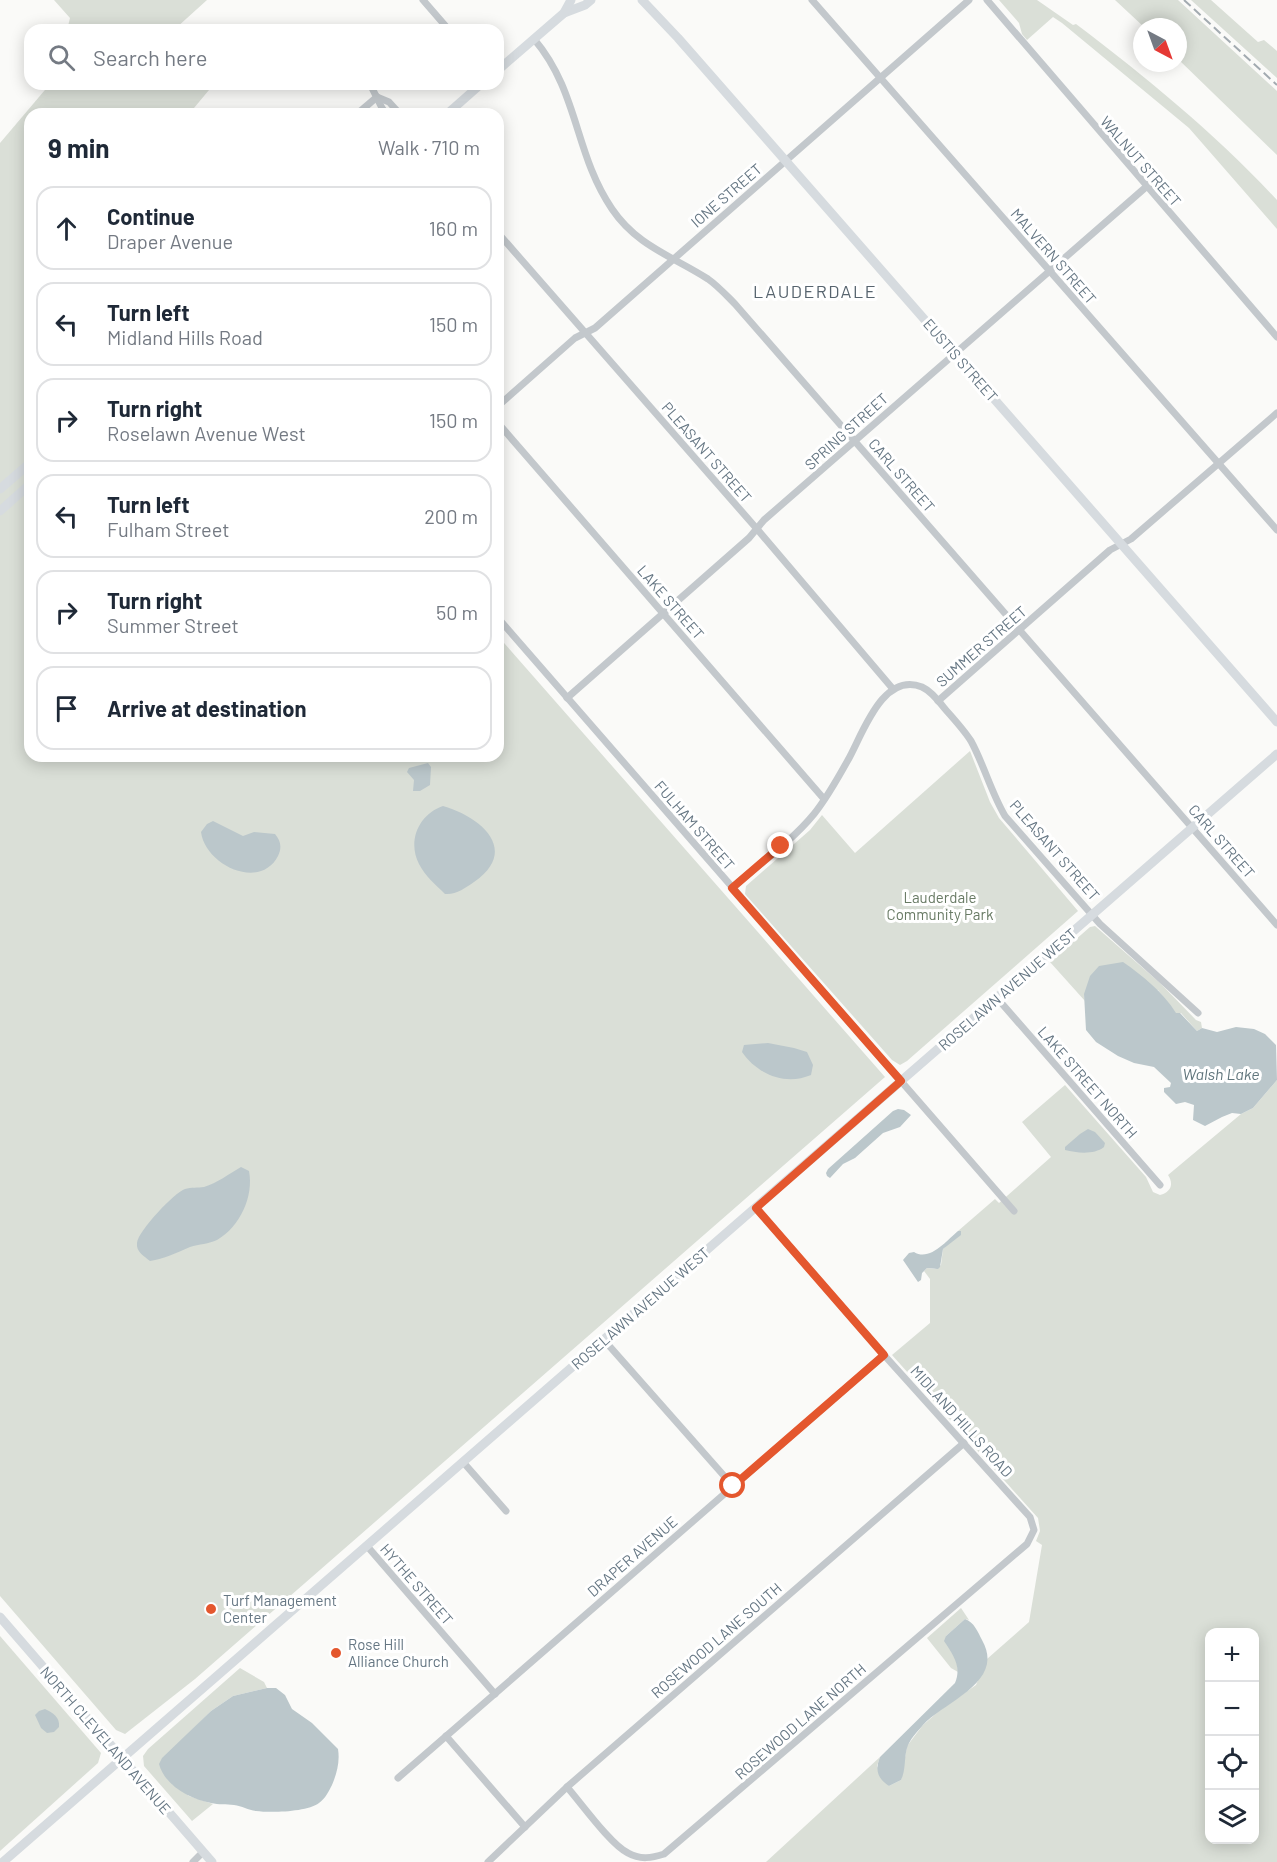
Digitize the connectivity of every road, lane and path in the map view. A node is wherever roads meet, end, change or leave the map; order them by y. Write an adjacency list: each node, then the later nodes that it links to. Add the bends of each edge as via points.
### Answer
1 (423, 0): 9 (street)
2 (571, 0): 8 (street)
3 (591, 0): 8 (street)
4 (642, 0): 20 (street, EUSTIS STREET)
5 (812, 0): 12 (street, MALVERN STREET)
6 (969, 0): 12 (street, IONE STREET)
7 (987, 0): 21 (street, WALNUT STREET)
8 (564, 13): 10 (street)
9 (444, 24)
10 (534, 39): 11 (street); 23 (street, CARL STREET, via 563,82 587,162 602,193 628,228)
11 (504, 65)
12 (880, 78): 20 (street, IONE STREET); 24 (street, MALVERN STREET)
13 (373, 90): 15 (street)
14 (475, 90): 19 (street)
15 (377, 97): 16 (street); 17 (street); 18 (street)
16 (364, 108)
17 (382, 108)
18 (394, 108)
19 (454, 108)
20 (786, 161): 23 (street, IONE STREET); 27 (street, EUSTIS STREET)
21 (1146, 187): 24 (street, SPRING STREET); 26 (street, WALNUT STREET)
22 (504, 240): 25 (street, PLEASANT STREET)
23 (673, 260): 25 (street, IONE STREET, via 595,328); 31 (street, CARL STREET, via 720,289)
24 (1049, 271): 27 (street, SPRING STREET); 32 (street, MALVERN STREET)
25 (585, 332): 28 (street, IONE STREET); 37 (street, PLEASANT STREET)
26 (1277, 337)
27 (954, 353): 31 (street, SPRING STREET); 39 (street, EUSTIS STREET)
28 (504, 401)
29 (1277, 413): 32 (street, SUMMER STREET)
30 (504, 430): 40 (street, LAKE STREET)
31 (854, 442): 37 (street, SPRING STREET); 42 (street, CARL STREET)
32 (1219, 463): 38 (street, MALVERN STREET); 39 (street, SUMMER STREET)
33 (24, 468): 34 (street)
34 (0, 489)
35 (24, 489): 36 (street)
36 (0, 510)
37 (756, 529): 40 (street, SPRING STREET); 43 (street, PLEASANT STREET)
38 (1277, 530)
39 (1121, 544): 42 (street, SUMMER STREET); 46 (street, EUSTIS STREET)
40 (664, 614): 44 (street, SPRING STREET); 48 (street, LAKE STREET)
41 (504, 625): 44 (street, FULHAM STREET)
42 (1020, 630): 45 (street, SUMMER STREET); 49 (street, CARL STREET)
43 (893, 690): 45 (street, SUMMER STREET, via 920,686); 48 (street, via 866,723)
44 (567, 698): 50 (street, FULHAM STREET)
45 (938, 701): 51 (street, PLEASANT STREET, via 970,741 1005,816)
46 (1277, 722)
47 (1277, 754): 49 (street, ROSELAWN AVENUE WEST)
48 (824, 799): 50 (street, via 805,824)
49 (1193, 827): 51 (street, ROSELAWN AVENUE WEST); 52 (street, CARL STREET)
50 (732, 888): 55 (street, FULHAM STREET)
51 (1093, 915): 53 (street, ROSELAWN AVENUE WEST); 54 (street, PLEASANT STREET)
52 (1277, 925)
53 (997, 998): 55 (street, ROSELAWN AVENUE WEST); 56 (street, LAKE STREET NORTH)
54 (1198, 1013)
55 (901, 1081): 57 (street, ROSELAWN AVENUE WEST); 58 (street, FULHAM STREET)
56 (1160, 1185)
57 (756, 1208): 59 (street, ROSELAWN AVENUE WEST); 60 (street, MIDLAND HILLS ROAD)
58 (1014, 1211)
59 (604, 1340): 62 (street, ROSELAWN AVENUE WEST); 63 (street)
60 (884, 1355): 61 (street, MIDLAND HILLS ROAD); 63 (street, DRAPER AVENUE)
61 (964, 1443): 65 (street, MIDLAND HILLS ROAD); 72 (street, ROSEWOOD LANE SOUTH)
62 (463, 1462): 64 (street); 66 (street, ROSELAWN AVENUE WEST)
63 (733, 1486): 68 (street, DRAPER AVENUE)
64 (506, 1511)
65 (1030, 1517): 72 (street, ROSEWOOD LANE NORTH, via 1034,1530 1027,1544 664,1854 637,1857 620,1848)
66 (367, 1546): 68 (street, HYTHE STREET); 70 (street, ROSELAWN AVENUE WEST)
67 (0, 1617): 70 (street, NORTH CLEVELAND AVENUE)
68 (495, 1694): 69 (street, DRAPER AVENUE)
69 (446, 1736): 71 (street, DRAPER AVENUE); 73 (street)
70 (122, 1758): 74 (street, NORTH CLEVELAND AVENUE); 75 (street, ROSELAWN AVENUE WEST)
71 (398, 1778)
72 (567, 1787): 73 (street, ROSEWOOD LANE SOUTH)
73 (525, 1827): 78 (street, ROSEWOOD LANE SOUTH)
74 (203, 1852): 76 (street); 77 (street, NORTH CLEVELAND AVENUE)
75 (3, 1862)
76 (193, 1862)
77 (212, 1862)
78 (488, 1862)

